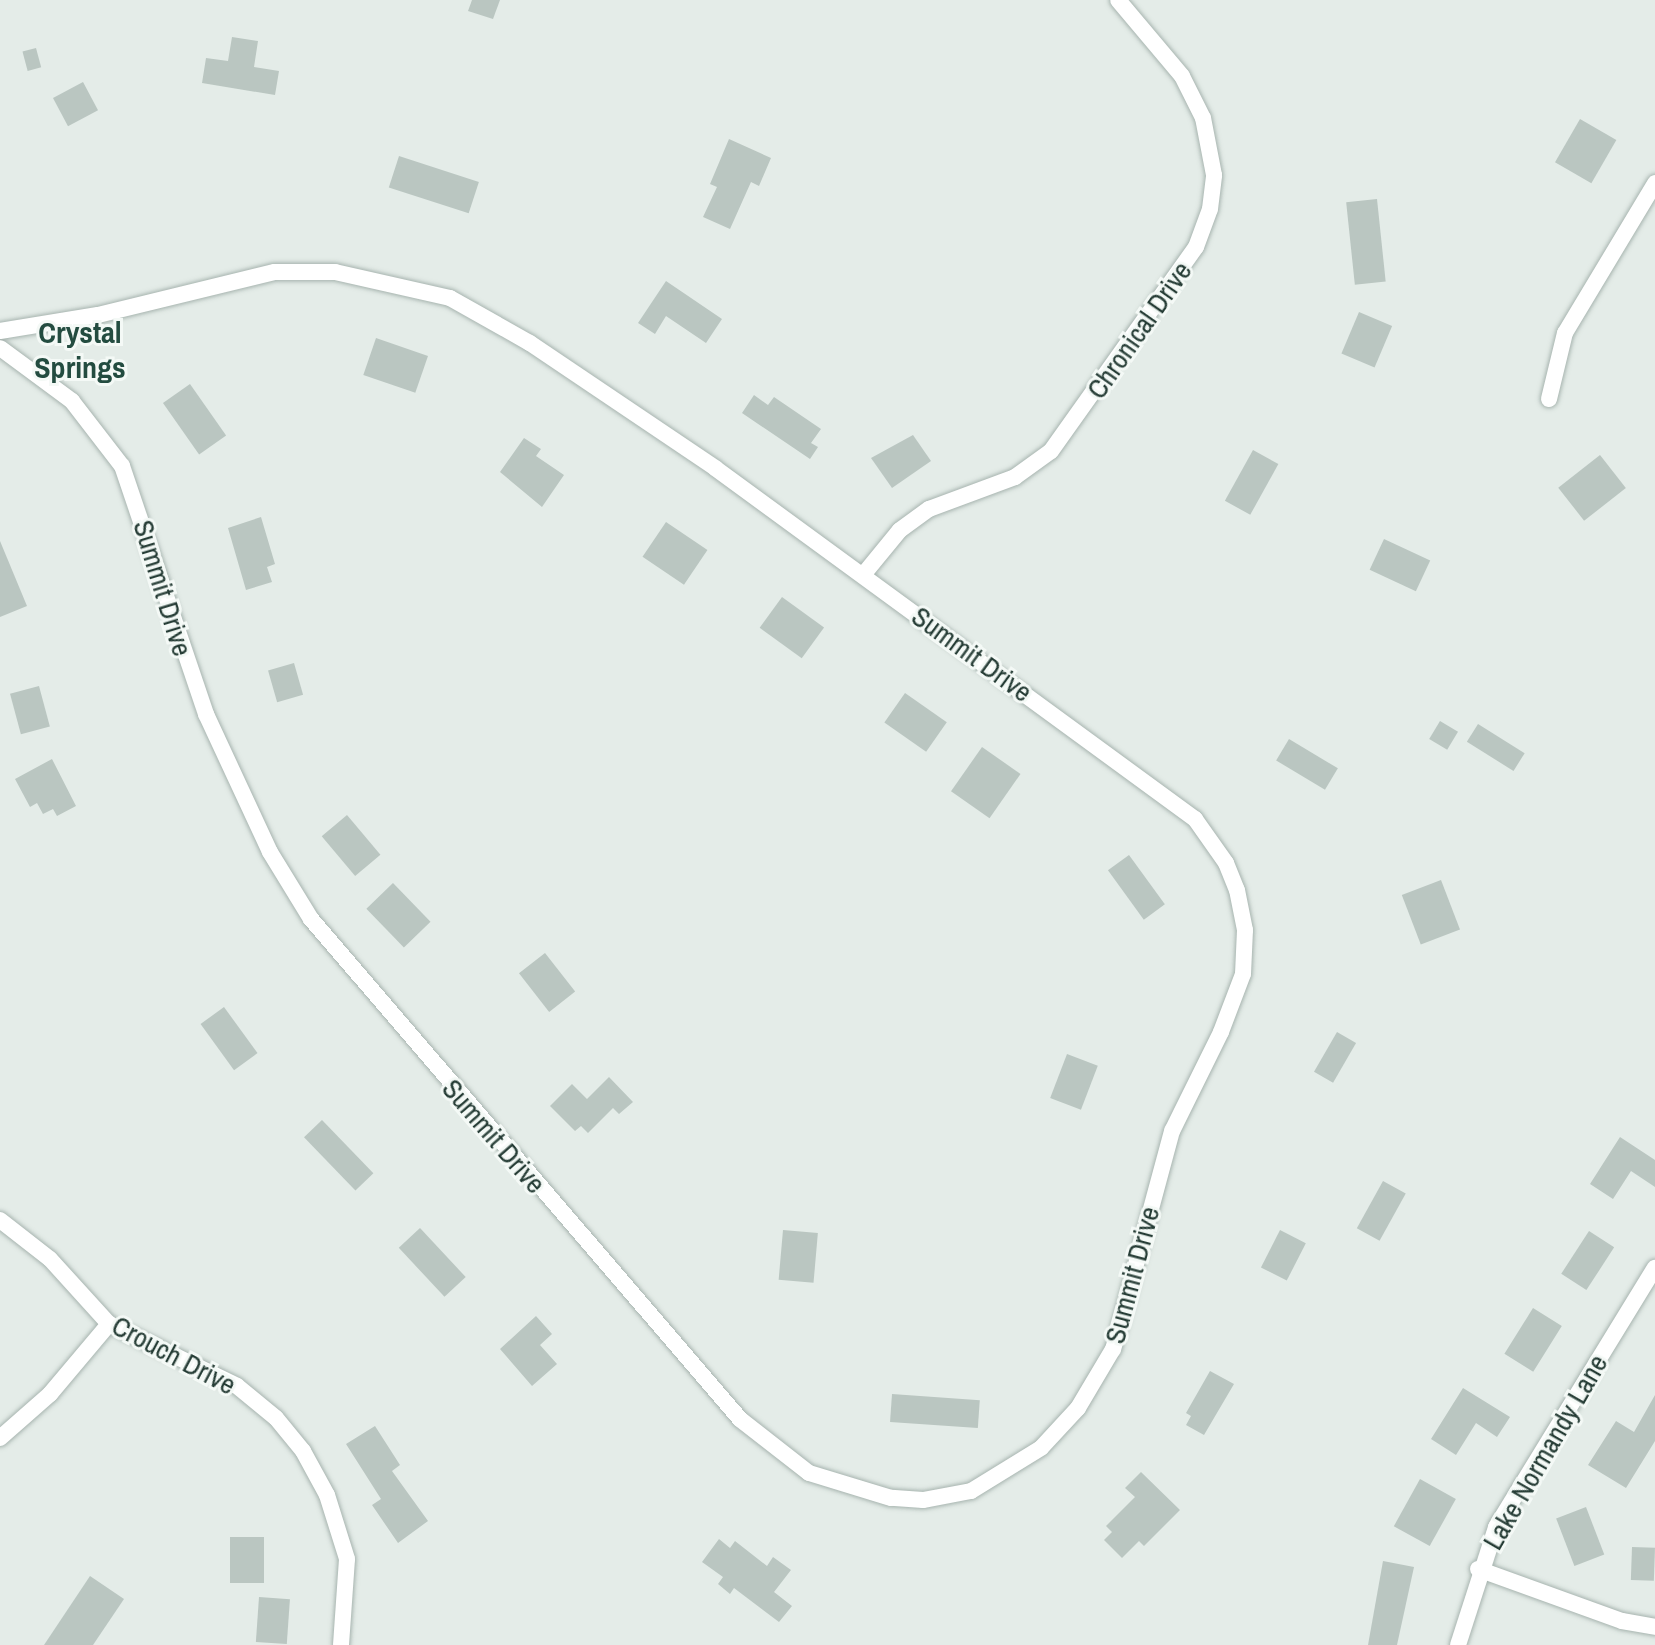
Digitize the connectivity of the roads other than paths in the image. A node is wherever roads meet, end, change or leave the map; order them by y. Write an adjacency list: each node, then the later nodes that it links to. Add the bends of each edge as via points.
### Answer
1 (1118, 0): 6 (street, Chronical Drive, via 1182,76 1203,118 1213,191 1196,247 1051,451 1015,477 929,509 900,530)
2 (1655, 183): 5 (street, via 1565,333)
3 (0, 331): 6 (street, Summit Drive, via 41,327 275,272 335,272 421,288 472,308 530,343)
4 (0, 348): 6 (street, Summit Drive, via 72,401 122,466 181,650 237,784 287,883 357,979 762,1439 791,1462 835,1484 923,1500 971,1491 1018,1466 1061,1428 1098,1380 1126,1315 1172,1131 1233,1005 1243,974 1245,930 1226,863 1185,810)
5 (1549, 399)
6 (863, 575)
7 (0, 1220): 9 (street, Crouch Drive, via 50,1259)
8 (1655, 1268): 11 (street, Lake Normandy Lane, via 1510,1502)
9 (109, 1324): 10 (street, via 50,1394); 13 (street, Crouch Drive, via 237,1386 276,1418 303,1451 327,1495 347,1559)
10 (0, 1438)
11 (1478, 1569): 12 (street, via 1622,1621); 14 (street, Lake Normandy Lane)
12 (1655, 1627)
13 (341, 1645)
14 (1458, 1645)

